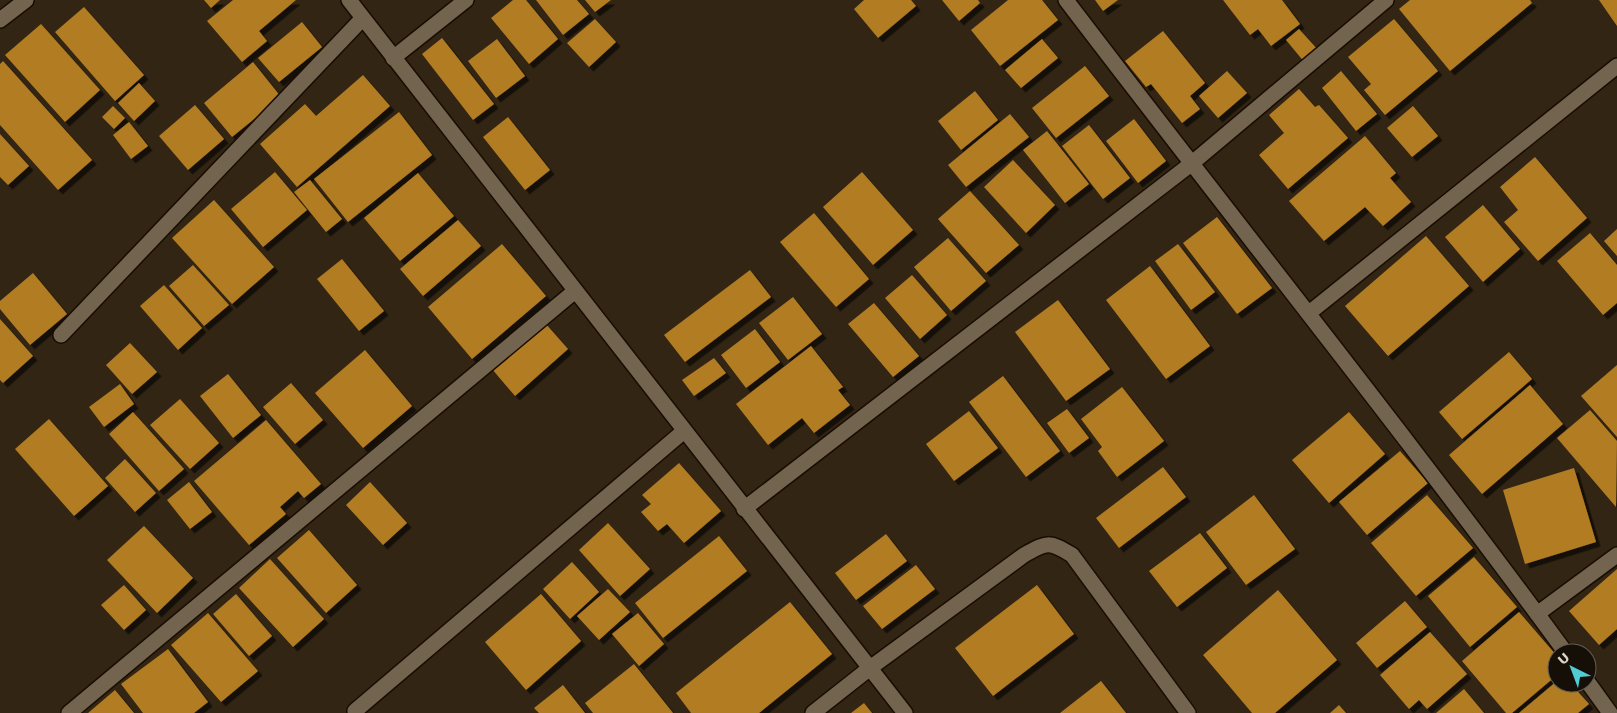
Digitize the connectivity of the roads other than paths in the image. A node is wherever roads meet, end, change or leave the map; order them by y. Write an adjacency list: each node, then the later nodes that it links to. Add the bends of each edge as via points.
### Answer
1 (26, 0): 7 (street)
2 (349, 0): 6 (street)
3 (466, 0): 8 (street)
4 (1066, 0): 10 (street)
5 (1386, 0): 10 (street)
6 (363, 18): 8 (street); 13 (street)
7 (0, 20)
8 (394, 58): 11 (street)
9 (1617, 66): 12 (street)
10 (1191, 164): 12 (street); 15 (street)
11 (575, 292): 14 (street); 22 (street)
12 (1310, 313): 17 (street)
13 (61, 335)
14 (684, 431): 15 (street); 21 (street)
15 (744, 509): 19 (street)
16 (1617, 555): 17 (street)
17 (1537, 614): 18 (street)
18 (1559, 643)
19 (870, 668): 23 (street); 24 (street); 25 (street, via 1024,555 1043,544 1054,544 1072,555)
20 (1596, 693): 26 (street)
21 (355, 711)
22 (69, 713)
23 (813, 713)
24 (905, 713)
25 (1188, 713)
26 (1610, 713)

